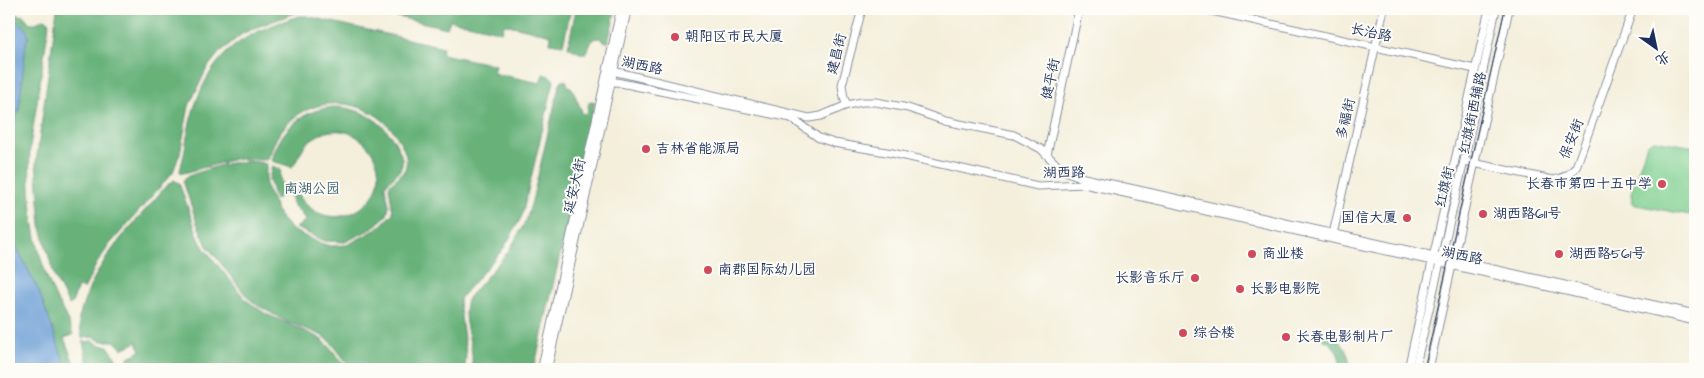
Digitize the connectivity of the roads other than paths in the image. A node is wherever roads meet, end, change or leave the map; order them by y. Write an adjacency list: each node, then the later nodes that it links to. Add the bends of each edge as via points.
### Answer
1 (621, 9): 13 (main road, 延安大街)
2 (627, 9): 13 (main road, 延安大街)
3 (862, 9): 14 (main road, 建昌街, via 842,86)
4 (1079, 9): 15 (main road, 健平街)
5 (1203, 9): 11 (main road, 长治路)
6 (1384, 9): 11 (main road, 多福街)
7 (1489, 9): 12 (main road, 红旗街)
8 (1496, 9): 16 (main road, 红旗街)
9 (1509, 9): 17 (main road, 红旗街西辅路)
10 (1633, 9): 17 (main road, 保安街, via 1576,167 1570,174 1554,180)
11 (1375, 47): 12 (main road, 长治路); 18 (main road, 多福街)
12 (1475, 69): 19 (main road, 红旗街)
13 (611, 75): 14 (main road, 湖西路, via 808,118); 19 (main road, 湖西路, via 791,118 819,138 834,143 1038,186 1084,184); 23 (main road, 延安大街); 24 (main road, 延安大街)
14 (847, 105): 15 (main road, 湖西路, via 876,102 908,108 945,121 1014,135)
15 (1047, 155): 18 (main road, 湖西路, via 1061,170 1080,177)
16 (1464, 161): 17 (main road, 保安街); 19 (main road, 红旗街)
17 (1474, 163): 20 (main road, 红旗街西辅路)
18 (1333, 234): 19 (main road, 湖西路)
19 (1436, 260): 20 (main road, 湖西路); 25 (main road, 红旗街); 26 (main road, 红旗街)
20 (1452, 263): 21 (main road, 湖西路); 22 (main road, 湖西路); 27 (main road, 红旗街西辅路)
21 (1695, 314)
22 (1695, 321)
23 (542, 369)
24 (547, 369)
25 (1408, 369)
26 (1415, 369)
27 (1429, 369)

